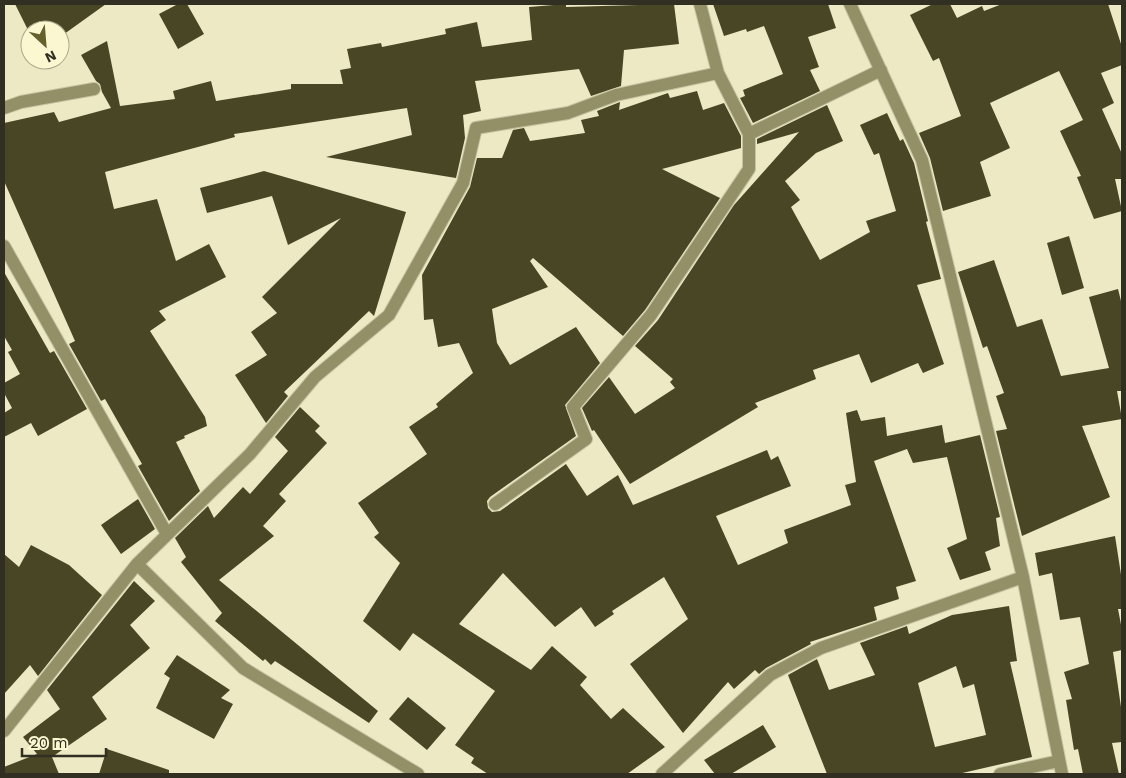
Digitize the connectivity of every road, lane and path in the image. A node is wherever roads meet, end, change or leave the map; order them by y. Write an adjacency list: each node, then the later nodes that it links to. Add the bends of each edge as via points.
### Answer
1 (700, 4): 4 (street)
2 (850, 4): 3 (street)
3 (880, 70): 7 (street); 12 (street, via 922,160)
4 (718, 73): 7 (street); 10 (street, via 616,94 568,113 476,128 463,183 389,315 315,377 250,454)
5 (94, 89): 6 (street)
6 (4, 108)
7 (749, 134): 9 (street, via 749,169 651,315 573,407 586,439)
8 (4, 246): 10 (street)
9 (495, 504)
10 (166, 534): 11 (street)
11 (137, 564): 13 (street); 15 (street, via 244,668)
12 (1022, 577): 14 (street); 16 (street, via 822,648 770,675)
13 (4, 731)
14 (1059, 761): 17 (street); 18 (street)
15 (418, 774)
16 (662, 774)
17 (1000, 774)
18 (1062, 774)

